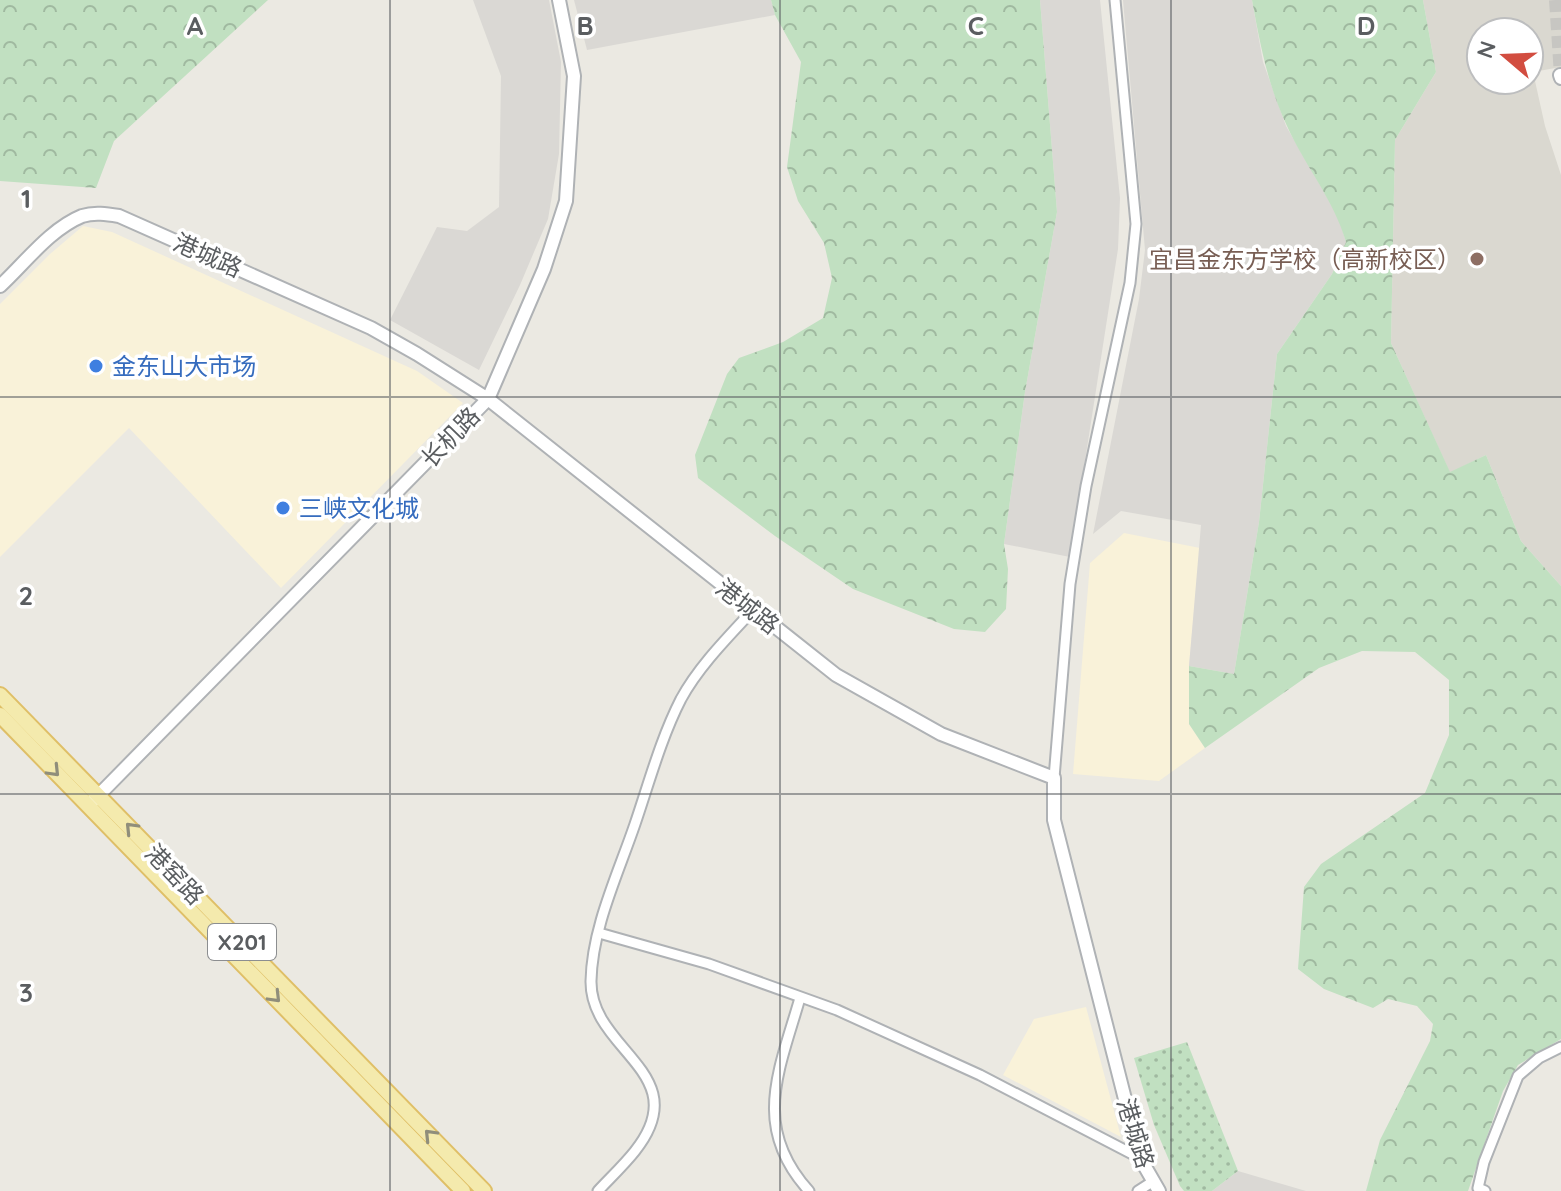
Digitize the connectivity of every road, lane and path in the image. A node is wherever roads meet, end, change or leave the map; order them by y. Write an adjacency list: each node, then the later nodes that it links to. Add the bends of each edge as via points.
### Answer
1 (559, 0): 4 (street, 长机路, via 574,76 566,201 544,269)
2 (1115, 0): 8 (street, via 1136,224 1130,283 1070,584)
3 (0, 286): 4 (street, 港城路, via 55,233 82,217 119,216 371,328)
4 (488, 399): 5 (street, 港城路); 9 (street, 长机路)
5 (753, 610): 8 (street, 港城路, via 862,690 941,734); 10 (street, via 682,698)
6 (0, 695): 9 (main road, 港窑路 / X201)
7 (0, 715): 9 (main road, 港窑路 / X201, one-way to 9)
8 (1054, 778): 13 (street, 港城路, via 1054,820)
9 (94, 801): 15 (main road, 港窑路 / X201, one-way to 15); 16 (main road, 港窑路 / X201, one-way to 9)
10 (599, 933): 11 (street, via 709,964); 17 (street, via 591,981 593,1007 641,1067 652,1087 654,1109 636,1150)
11 (800, 998): 13 (street, via 980,1075); 18 (street, via 776,1081 775,1118 778,1147)
12 (1561, 1047): 20 (street, via 1518,1076 1484,1162 1478,1188)
13 (1140, 1158): 14 (street, 港城路)
14 (1155, 1186): 19 (street)
15 (463, 1191)
16 (484, 1191)
17 (598, 1191)
18 (809, 1191)
19 (1138, 1191)
20 (1485, 1191)

